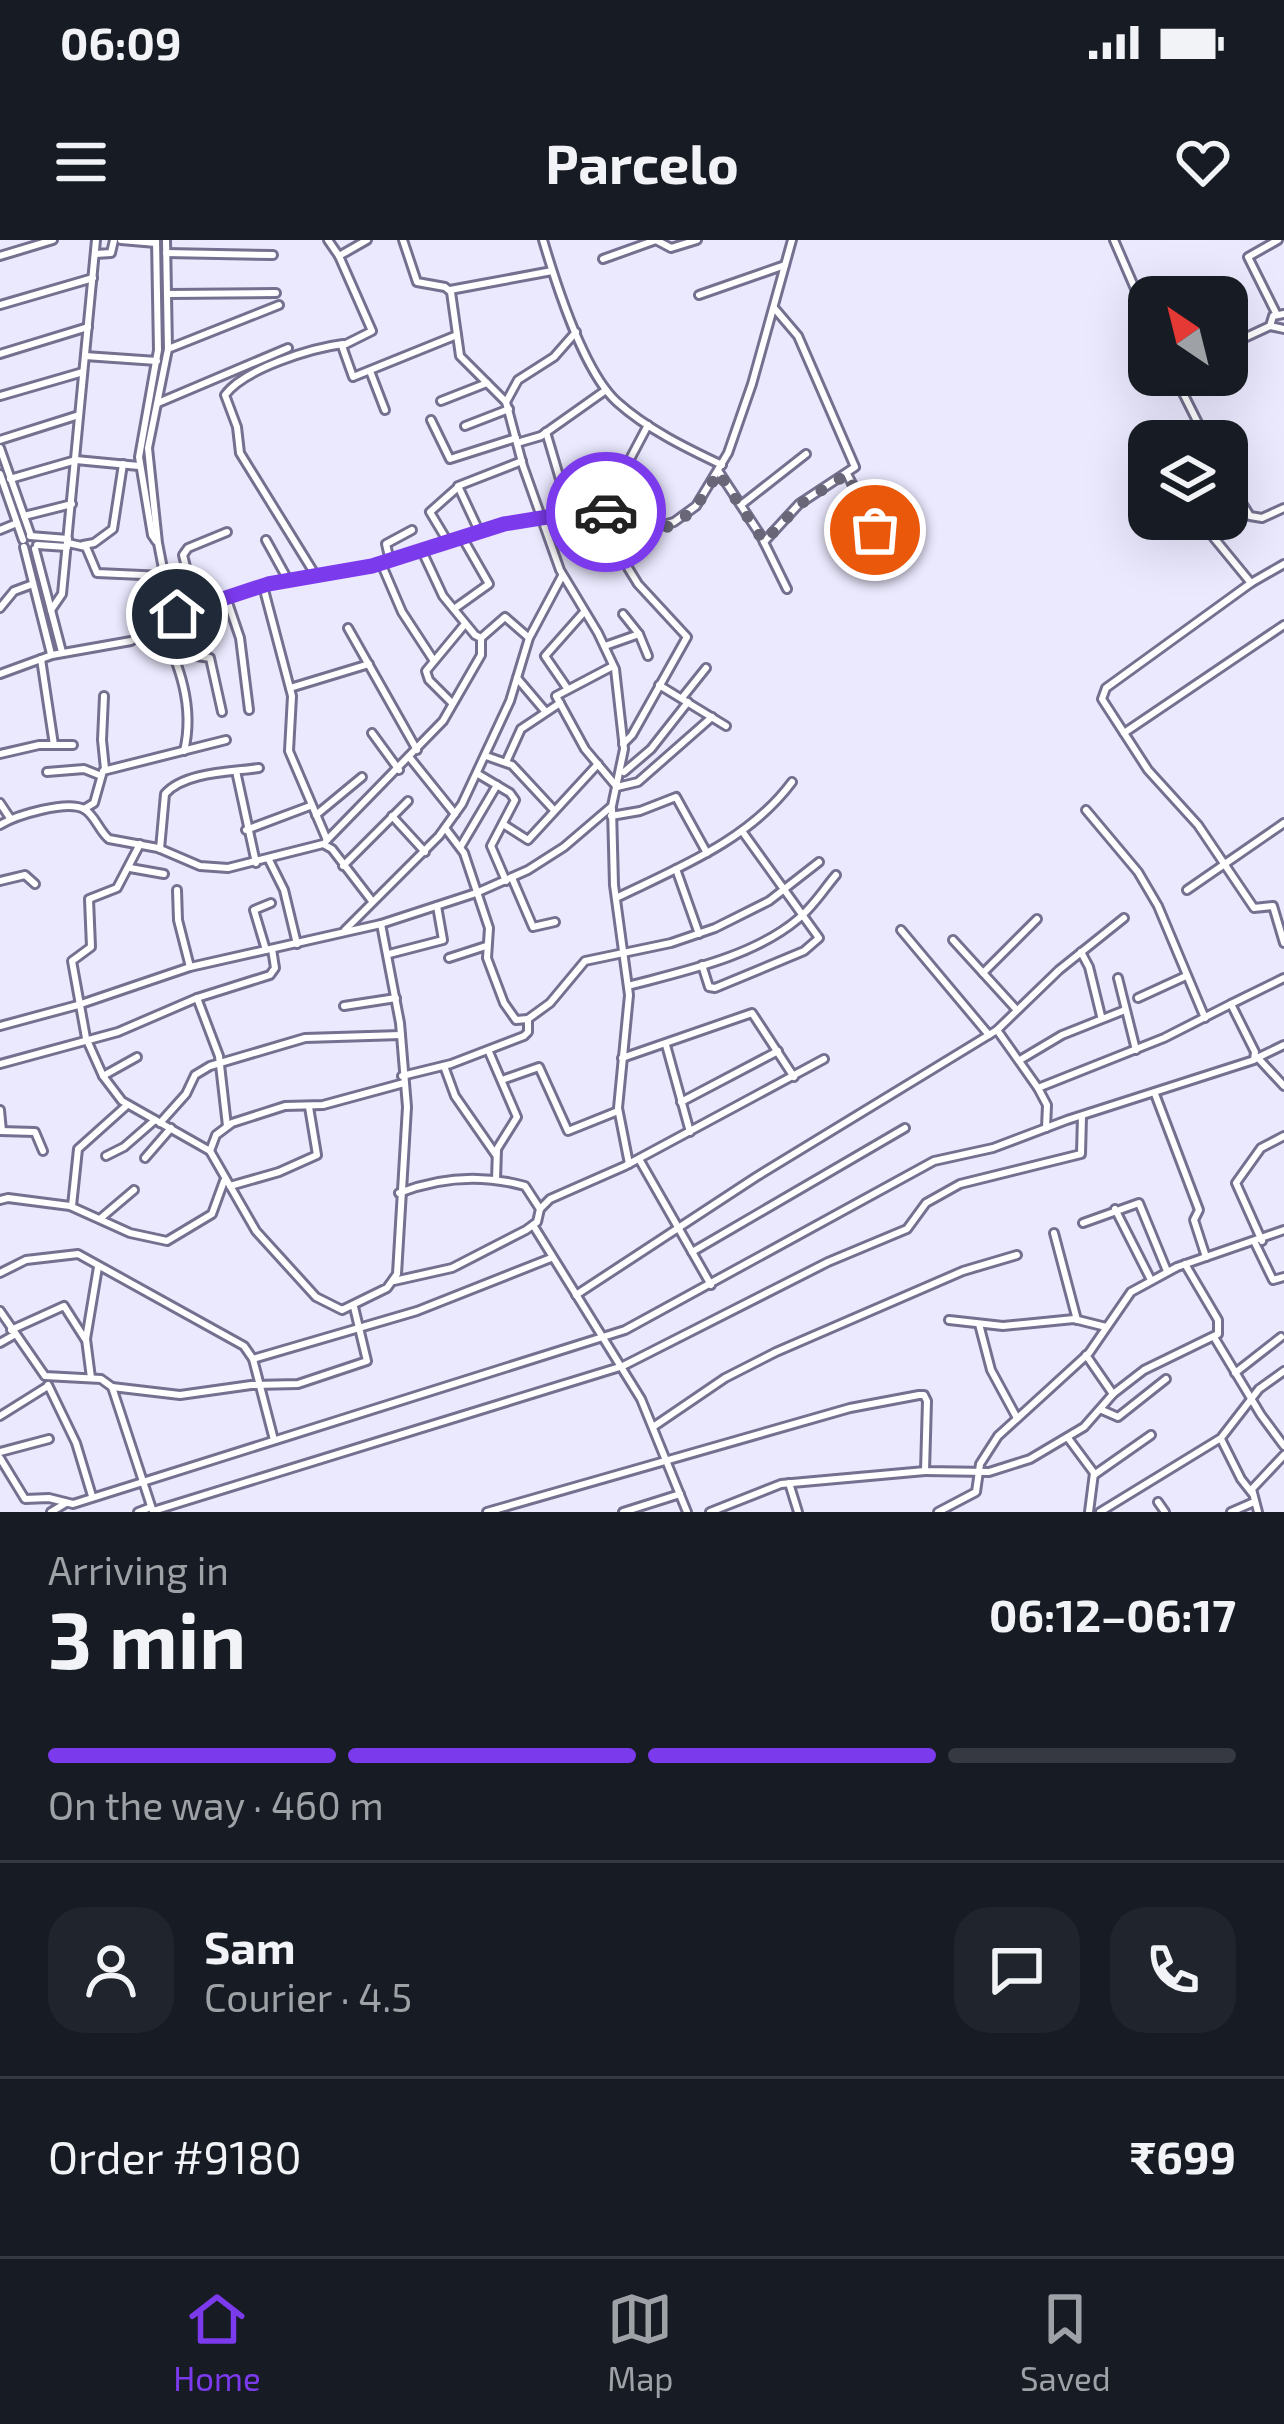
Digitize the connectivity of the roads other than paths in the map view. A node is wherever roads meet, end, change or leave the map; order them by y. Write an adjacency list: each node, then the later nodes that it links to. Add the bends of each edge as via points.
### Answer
1 (53, 240): 16 (street)
2 (96, 240): 14 (street)
3 (117, 240): 12 (street); 14 (street, via 111,253)
4 (328, 240): 17 (street)
5 (367, 240): 17 (street)
6 (404, 240): 23 (street, via 419,284)
7 (543, 240): 20 (street)
8 (697, 240): 18 (street, via 671,248 656,240)
9 (792, 240): 19 (street)
10 (1114, 240): 21 (street)
11 (1278, 240): 30 (street, via 1248,257)
12 (159, 241): 13 (street); 42 (street)
13 (166, 253): 15 (street); 25 (street)
14 (95, 254): 22 (street)
15 (273, 255)
16 (0, 256)
17 (339, 256): 37 (street, via 372,331)
18 (603, 259)
19 (785, 265): 26 (street); 29 (street)
20 (552, 271): 23 (street); 34 (street)
21 (1130, 276)
22 (93, 278): 27 (street); 32 (street)
23 (450, 290): 35 (street)
24 (276, 293): 25 (street)
25 (168, 294): 39 (street)
26 (699, 295)
27 (0, 305)
28 (279, 305): 39 (street)
29 (775, 309): 64 (street); 65 (street, via 807,354 855,467)
30 (1280, 314): 31 (street)
31 (1270, 326): 33 (street); 36 (street)
32 (88, 327): 40 (street); 41 (street)
33 (1284, 330)
34 (576, 332): 46 (street); 50 (street, via 518,380)
35 (457, 335): 43 (street); 45 (street, via 460,356)
36 (1248, 336)
37 (343, 344): 43 (street, via 353,376); 93 (street, via 280,361 225,395 238,448)
38 (288, 348): 49 (street)
39 (168, 350): 49 (street)
40 (0, 354)
41 (85, 356): 42 (street); 44 (street)
42 (157, 361): 63 (street)
43 (370, 371): 51 (street)
44 (83, 372): 47 (street); 52 (street)
45 (487, 383): 48 (street); 50 (street)
46 (607, 389): 54 (street); 56 (street)
47 (0, 396)
48 (441, 401)
49 (158, 403): 88 (street, via 148,448)
50 (507, 406): 55 (street); 57 (street)
51 (385, 410)
52 (80, 415): 58 (street); 60 (street)
53 (430, 420): 57 (street, via 450,459)
54 (649, 424): 64 (street); 71 (street)
55 (465, 425)
56 (546, 432): 57 (street); 72 (street)
57 (517, 441): 61 (street)
58 (0, 444): 66 (street)
59 (806, 454): 69 (street)
60 (76, 460): 62 (street); 66 (street); 68 (street)
61 (522, 461): 67 (street); 74 (street)
62 (123, 464): 63 (street); 89 (street, via 113,529)
63 (140, 466): 88 (street)
64 (720, 468): 69 (street); 71 (street, via 696,506 661,528)
65 (847, 474): 78 (street); 86 (street, via 800,504)
66 (3, 479): 75 (street)
67 (457, 488): 79 (street); 85 (street, via 430,512)
68 (72, 504): 75 (street); 87 (street)
69 (741, 506): 86 (street)
70 (1284, 508): 73 (street, via 1262,518)
71 (598, 512): 72 (street); 127 (street, via 638,584 687,637)
72 (570, 513): 74 (street)
73 (1248, 513)
74 (541, 518): 79 (street); 94 (street)
75 (21, 520): 76 (street); 84 (street)
76 (0, 530)
77 (412, 530): 91 (street, via 386,544)
78 (875, 530)
79 (479, 531): 81 (street)
80 (227, 532): 102 (street, via 183,555)
81 (462, 537): 85 (street); 104 (street, via 489,584)
82 (1216, 540): 98 (street)
83 (266, 541): 96 (street)
84 (31, 542): 87 (street); 97 (street); 105 (street)
85 (448, 542): 90 (street)
86 (764, 542): 100 (street)
87 (68, 543): 89 (street); 105 (street, via 61,601)
88 (158, 543): 95 (street)
89 (83, 545): 95 (street, via 97,573)
90 (422, 551): 91 (street); 104 (street)
91 (385, 562): 93 (street); 121 (street, via 402,612)
92 (1284, 564): 98 (street)
93 (316, 576): 96 (street)
94 (562, 576): 106 (street); 115 (street)
95 (164, 577): 108 (street)
96 (288, 580): 99 (street)
97 (33, 584): 103 (street); 118 (street)
98 (1251, 584): 140 (street, via 1106,688 1102,699)
99 (263, 585): 101 (street); 128 (street)
100 (787, 589)
101 (226, 597): 102 (street); 134 (street)
102 (196, 607): 108 (street)
103 (0, 608)
104 (454, 609): 110 (street)
105 (51, 610): 117 (street)
106 (585, 611): 116 (street); 129 (street, via 545,656)
107 (623, 614): 113 (street)
108 (174, 615): 109 (street); 136 (street, via 190,655 210,658)
109 (160, 623): 117 (street, via 131,641); 146 (street, via 190,714)
110 (465, 624): 114 (street); 121 (street)
111 (1284, 625): 140 (street)
112 (348, 628): 122 (street)
113 (640, 634): 116 (street); 119 (street)
114 (481, 638): 115 (street, via 505,616); 132 (street, via 484,650)
115 (529, 638): 126 (street)
116 (604, 646): 123 (street)
117 (62, 652): 118 (street)
118 (52, 655): 120 (street)
119 (648, 656)
120 (41, 658): 125 (street); 143 (street)
121 (434, 661): 132 (street, via 426,675)
122 (369, 664): 128 (street); 145 (street)
123 (613, 666): 129 (street); 142 (street)
124 (706, 668): 131 (street)
125 (0, 674)
126 (517, 678): 135 (street); 148 (street)
127 (659, 686): 131 (street); 142 (street)
128 (290, 688): 165 (street, via 287,740)
129 (567, 688): 133 (street, via 556,696)
130 (104, 697): 156 (street)
131 (685, 700): 137 (street); 158 (street)
132 (452, 703): 145 (street)
133 (560, 703): 135 (street); 151 (street)
134 (249, 710)
135 (545, 711): 150 (street, via 521,729)
136 (221, 712)
137 (712, 717): 138 (street); 162 (street, via 638,782)
138 (726, 726)
139 (372, 733): 153 (street)
140 (1124, 733): 190 (street)
141 (226, 740): 146 (street)
142 (623, 744): 158 (street)
143 (54, 745): 144 (street); 147 (street)
144 (73, 745)
145 (417, 750): 149 (street)
146 (184, 752): 156 (street)
147 (0, 754)
148 (486, 756): 150 (street); 157 (street)
149 (410, 758): 153 (street); 170 (street)
150 (506, 762): 168 (street)
151 (598, 764): 162 (street); 168 (street)
152 (259, 768): 154 (street)
153 (399, 770): 181 (street)
154 (236, 771): 179 (street); 184 (street, via 167,790)
155 (47, 772): 156 (street)
156 (102, 772): 167 (street, via 94,803)
157 (478, 774): 161 (street); 170 (street)
158 (621, 774): 162 (street)
159 (362, 777): 171 (street)
160 (792, 782): 180 (street)
161 (497, 785): 176 (street, via 515,800); 183 (street)
162 (617, 787): 166 (street)
163 (408, 801): 172 (street)
164 (0, 803): 174 (street)
165 (311, 805): 171 (street); 179 (street)
166 (612, 806): 173 (street); 196 (street)
167 (84, 809): 174 (street); 182 (street, via 109,838)
168 (553, 809): 176 (street, via 528,840)
169 (1086, 810): 227 (street, via 1147,886)
170 (455, 814): 178 (street)
171 (316, 815): 181 (street)
172 (392, 816): 185 (street); 191 (street)
173 (611, 816): 186 (street, via 676,797); 203 (street)
174 (10, 818): 177 (street)
175 (1284, 823): 190 (street)
176 (503, 824): 196 (street, via 491,850)
177 (0, 825)
178 (445, 828): 183 (street); 185 (street)
179 (246, 830): 189 (street)
180 (742, 831): 186 (street); 201 (street)
181 (325, 842): 187 (street); 191 (street)
182 (140, 844): 184 (street); 192 (street)
183 (460, 846): 202 (street)
184 (160, 849): 189 (street, via 200,866)
185 (425, 852): 204 (street)
186 (707, 853): 193 (street)
187 (268, 860): 189 (street); 217 (street)
188 (819, 862): 201 (street)
189 (256, 863)
190 (1226, 864): 200 (street); 216 (street, via 1254,908 1273,907)
191 (343, 866): 204 (street)
192 (130, 868): 194 (street); 235 (street, via 114,891 88,899 91,947 72,961)
193 (676, 869): 203 (street); 214 (street)
194 (164, 874)
195 (836, 875): 207 (street)
196 (509, 879): 202 (street); 210 (street, via 532,927)
197 (0, 881): 198 (street, via 25,874)
198 (35, 884)
199 (177, 890): 225 (street)
200 (1187, 890)
201 (783, 892): 207 (street); 214 (street)
202 (476, 893): 206 (street); 218 (street, via 490,934)
203 (616, 898): 221 (street)
204 (372, 901): 213 (street)
205 (271, 903): 219 (street, via 254,910)
206 (437, 906): 211 (street); 222 (street, via 443,940)
207 (803, 915): 224 (street); 224 (street, via 819,938 805,951 711,988)
208 (1124, 918): 220 (street)
209 (1037, 919): 226 (street)
210 (555, 922)
211 (381, 924): 213 (street); 222 (street)
212 (901, 930): 243 (street)
213 (344, 932): 217 (street)
214 (699, 934): 221 (street)
215 (953, 940): 226 (street)
216 (1284, 943)
217 (297, 944): 219 (street)
218 (486, 946): 223 (street); 240 (street, via 504,1004 513,1017)
219 (269, 950): 225 (street); 231 (street, via 270,974)
220 (1081, 952): 237 (street); 239 (street)
221 (626, 953): 230 (street); 240 (street, via 584,961)
222 (389, 954): 232 (street)
223 (449, 958)
224 (702, 965): 230 (street)
225 (190, 968): 235 (street)
226 (982, 973): 237 (street)
227 (1186, 976): 233 (street); 241 (street)
228 (1118, 978): 238 (street)
229 (1284, 978): 234 (street)
230 (628, 986): 252 (street)
231 (197, 998): 245 (street); 256 (street)
232 (396, 998): 236 (street); 244 (street)
233 (1138, 998)
234 (1231, 1004): 241 (street); 254 (street)
235 (78, 1005): 242 (street); 245 (street)
236 (344, 1006)
237 (1016, 1010): 243 (street)
238 (1125, 1010): 239 (street); 248 (street)
239 (1102, 1018): 255 (street)
240 (528, 1019): 249 (street, via 527,1034)
241 (1205, 1019): 248 (street)
242 (0, 1026)
243 (993, 1033): 255 (street); 299 (street)
244 (401, 1035): 256 (street, via 305,1038); 261 (street)
245 (86, 1038): 257 (street); 259 (street)
246 (1284, 1045): 254 (street)
247 (666, 1046): 250 (street, via 752,1013); 252 (street); 266 (street)
248 (1136, 1050): 264 (street)
249 (489, 1051): 258 (street); 262 (street)
250 (778, 1051): 260 (street); 266 (street)
251 (137, 1057): 259 (street)
252 (622, 1058): 270 (street)
253 (824, 1058): 260 (street)
254 (1256, 1059): 263 (street); 265 (street)
255 (1019, 1060): 264 (street)
256 (220, 1063): 272 (street, via 195,1076); 273 (street)
257 (0, 1064)
258 (444, 1066): 261 (street); 283 (street, via 458,1103)
259 (103, 1076): 267 (street)
260 (794, 1076): 278 (street)
261 (403, 1080): 268 (street); 291 (street)
262 (502, 1080): 270 (street, via 539,1067 568,1131); 283 (street, via 517,1117)
263 (1284, 1086)
264 (1038, 1088): 276 (street)
265 (1155, 1094): 271 (street); 306 (street, via 1199,1210 1194,1220)
266 (681, 1102): 278 (street)
267 (126, 1106): 272 (street); 293 (street, via 78,1149)
268 (309, 1107): 273 (street, via 285,1106); 289 (street, via 317,1155)
269 (0, 1110): 277 (street)
270 (618, 1111): 286 (street)
271 (1082, 1116): 276 (street); 332 (street, via 1081,1154 960,1184 926,1202 911,1226)
272 (158, 1121): 274 (street); 282 (street)
273 (226, 1126): 281 (street)
274 (171, 1128): 281 (street); 284 (street)
275 (905, 1128): 303 (street)
276 (1046, 1128): 314 (street, via 927,1164)
277 (1, 1131): 280 (street, via 35,1132)
278 (690, 1132): 285 (street)
279 (1283, 1138): 302 (street, via 1261,1148 1236,1183)
280 (43, 1151)
281 (210, 1151): 287 (street)
282 (106, 1156)
283 (497, 1157): 288 (street)
284 (145, 1158)
285 (639, 1159): 286 (street); 299 (street)
286 (629, 1164): 295 (street)
287 (225, 1177): 289 (street); 296 (street, via 212,1214 167,1241)
288 (496, 1180): 291 (street, via 437,1179); 295 (street, via 525,1186)
289 (230, 1186): 317 (street, via 256,1232 316,1297)
290 (134, 1190): 296 (street)
291 (399, 1193): 313 (street)
292 (0, 1200): 293 (street)
293 (72, 1206): 296 (street)
294 (1115, 1209): 297 (street); 309 (street, via 1139,1203); 312 (street)
295 (540, 1210): 298 (street)
296 (100, 1218)
297 (1083, 1223)
298 (533, 1226): 305 (street); 313 (street, via 436,1274)
299 (678, 1228): 303 (street); 316 (street)
300 (1284, 1230): 302 (street)
301 (1054, 1234): 320 (street)
302 (1258, 1242): 306 (street); 311 (street, via 1271,1278)
303 (692, 1252): 314 (street)
304 (1017, 1255): 346 (street, via 776,1352)
305 (551, 1258): 316 (street); 323 (street)
306 (1206, 1258): 307 (street)
307 (1185, 1264): 309 (street); 326 (street, via 1218,1320)
308 (98, 1267): 310 (street, via 72,1253); 328 (street); 331 (street, via 244,1346)
309 (1167, 1271): 312 (street)
310 (0, 1273)
311 (1280, 1279): 315 (street)
312 (1151, 1280): 322 (street, via 1124,1299)
313 (394, 1281): 317 (street)
314 (712, 1285): 325 (street)
315 (1284, 1293)
316 (576, 1294): 325 (street)
317 (354, 1307): 323 (street)
318 (0, 1311): 324 (street)
319 (949, 1319): 321 (street)
320 (1077, 1320): 321 (street); 322 (street)
321 (980, 1324): 345 (street, via 991,1370)
322 (1107, 1328): 330 (street)
323 (361, 1329): 331 (street); 339 (street, via 364,1364 298,1384)
324 (12, 1332): 328 (street, via 64,1306); 329 (street); 335 (street, via 45,1376)
325 (605, 1337): 332 (street); 351 (street)
326 (1214, 1337): 334 (street); 341 (street)
327 (1281, 1337): 334 (street)
328 (86, 1342): 336 (street)
329 (0, 1343)
330 (1087, 1355): 341 (street); 345 (street)
331 (253, 1359): 339 (street)
332 (623, 1366): 346 (street); 365 (street)
333 (1284, 1371): 342 (street)
334 (1235, 1373): 342 (street)
335 (60, 1378): 336 (street); 338 (street)
336 (91, 1378): 340 (street)
337 (1166, 1378): 343 (street, via 1118,1418)
338 (48, 1385): 344 (street); 361 (street)
339 (259, 1385): 340 (street, via 180,1395); 351 (street)
340 (112, 1387): 358 (street)
341 (1113, 1394): 343 (street)
342 (1251, 1399): 349 (street); 352 (street)
343 (1102, 1410): 348 (street)
344 (0, 1415)
345 (1017, 1418): 356 (street)
346 (653, 1427): 354 (street)
347 (1151, 1435): 357 (street)
348 (1069, 1438): 356 (street, via 1012,1466); 357 (street)
349 (1221, 1438): 362 (street); 375 (street)
350 (49, 1439): 353 (street)
351 (274, 1440): 358 (street)
352 (1284, 1450): 362 (street)
353 (0, 1455): 364 (street, via 22,1498)
354 (667, 1461): 355 (street, via 924,1395); 360 (street); 369 (street)
355 (926, 1471): 356 (street); 359 (street)
356 (978, 1471): 373 (street, via 976,1492)
357 (1094, 1475): 374 (street)
358 (141, 1481): 361 (street); 365 (street)
359 (789, 1483): 371 (street); 372 (street)
360 (680, 1494): 366 (street); 370 (street)
361 (92, 1496): 364 (street)
362 (1253, 1498): 377 (street); 378 (street)
363 (1158, 1502): 376 (street)
364 (66, 1503): 367 (street)
365 (152, 1510): 368 (street)
366 (627, 1511)
367 (51, 1512)
368 (138, 1512)
369 (487, 1512)
370 (687, 1512)
371 (710, 1512)
372 (798, 1512)
373 (938, 1512)
374 (1089, 1512)
375 (1100, 1512)
376 (1165, 1512)
377 (1231, 1512)
378 (1258, 1512)

